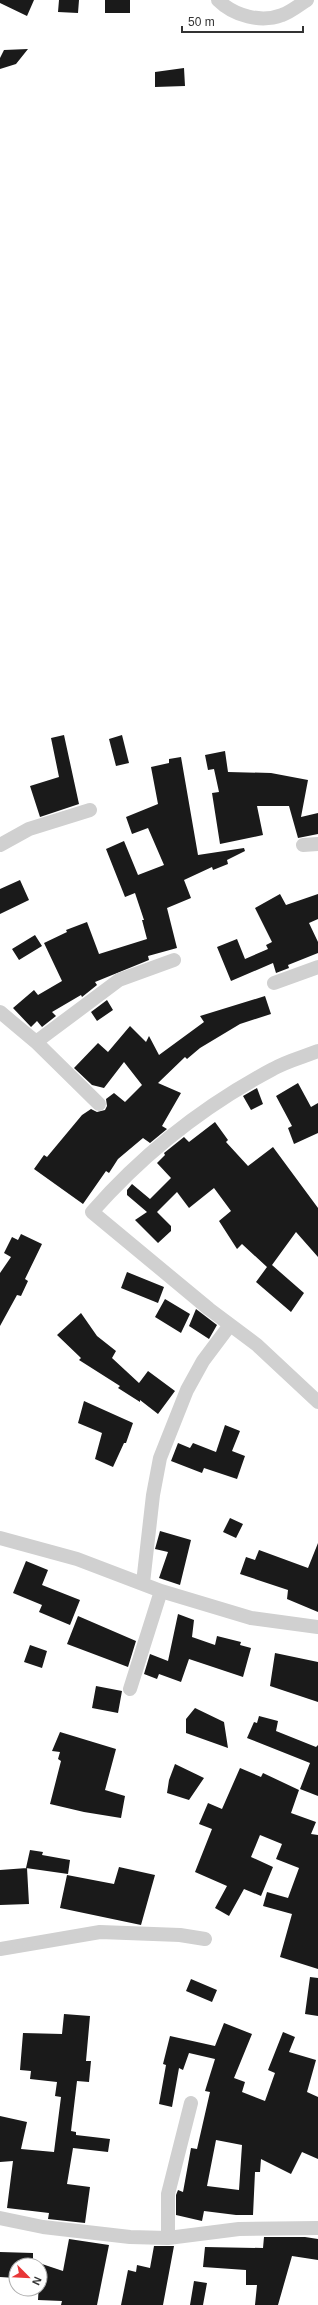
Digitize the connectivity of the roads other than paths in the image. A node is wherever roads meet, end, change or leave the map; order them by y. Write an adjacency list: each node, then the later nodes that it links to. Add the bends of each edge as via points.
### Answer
1 (218, 0): 2 (street, via 234,12 248,17 268,18 283,15)
2 (307, 0)
3 (90, 810): 5 (street, via 29,829)
4 (318, 844): 6 (street)
5 (0, 845)
6 (303, 845)
7 (174, 960): 11 (street, via 119,980)
8 (318, 967): 9 (street)
9 (274, 982)
10 (0, 1012): 11 (street)
11 (36, 1042): 13 (street)
12 (318, 1051): 14 (street, via 274,1068 239,1088 171,1136 92,1212)
13 (99, 1104)
14 (230, 1325): 15 (street, via 257,1345); 17 (street, via 203,1361 187,1390 160,1458)
15 (318, 1402)
16 (0, 1538): 17 (street, via 77,1559)
17 (143, 1583): 18 (street)
18 (162, 1591): 19 (street, via 251,1618); 20 (street)
19 (318, 1627)
20 (130, 1689)
21 (206, 1939): 22 (street, via 180,1935 100,1932)
22 (0, 1950)
23 (191, 2103): 26 (street, via 168,2194)
24 (0, 2218): 26 (street, via 67,2230 130,2237)
25 (318, 2228): 26 (street, via 239,2229)
26 (168, 2238)

